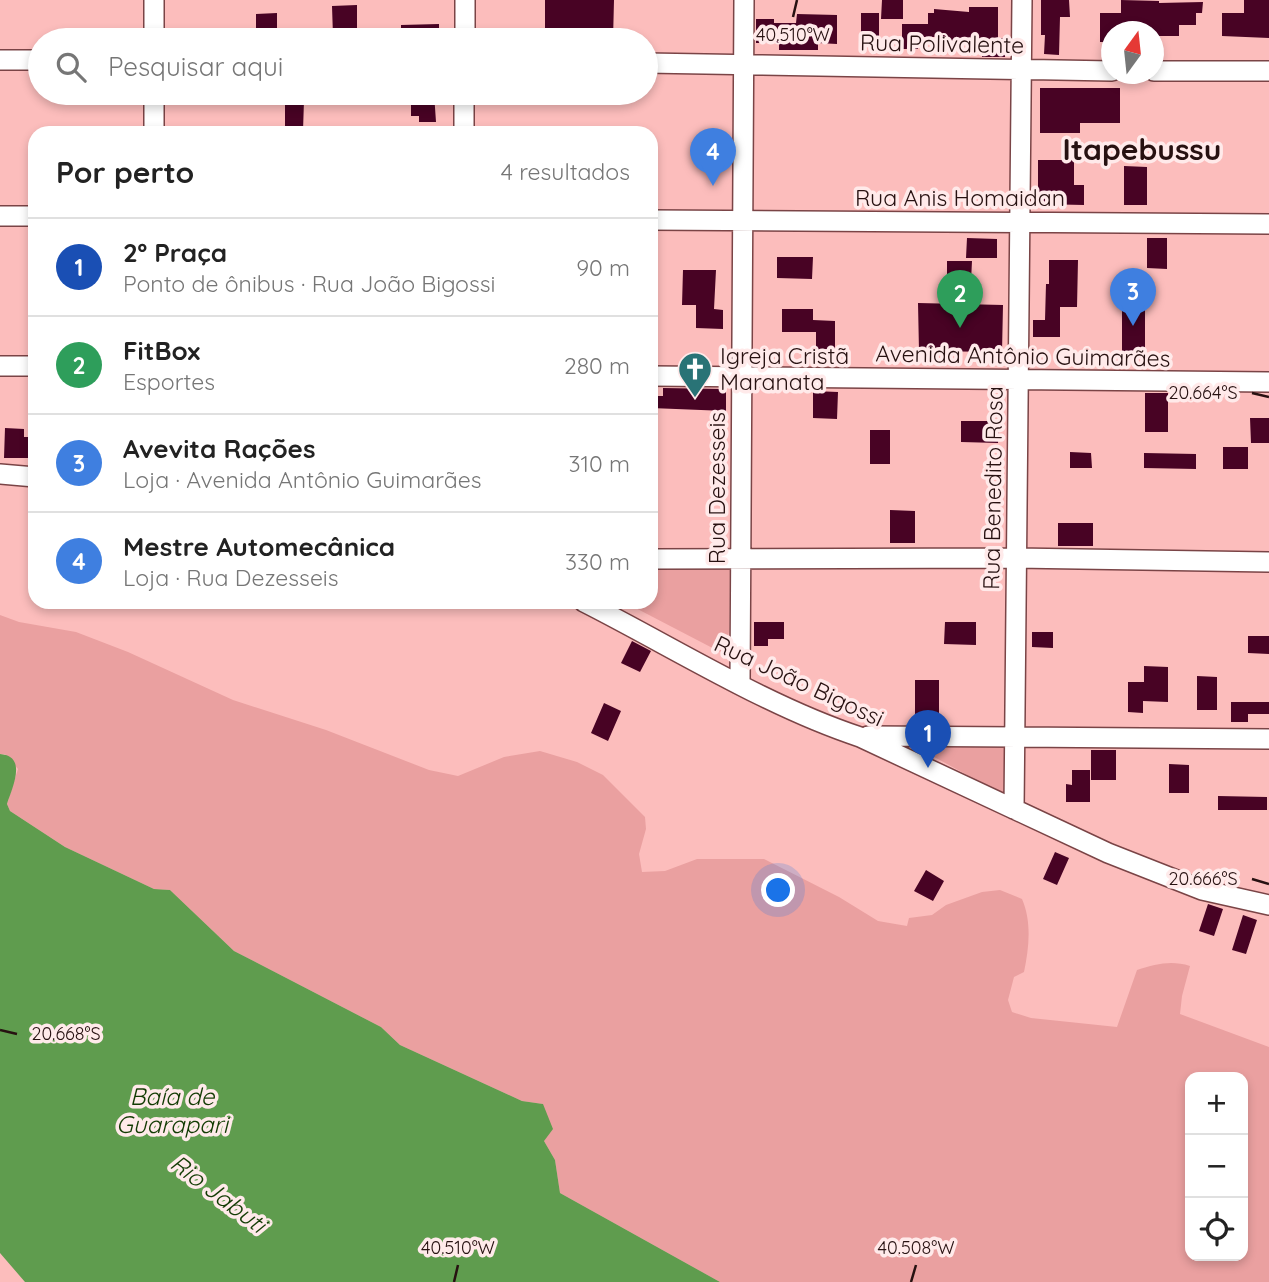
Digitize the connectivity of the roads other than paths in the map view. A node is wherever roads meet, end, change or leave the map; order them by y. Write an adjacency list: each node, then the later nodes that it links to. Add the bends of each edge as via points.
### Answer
1 (154, 0): 5 (street)
2 (465, 0): 6 (street)
3 (744, 0): 10 (street, Rua Dezesseis)
4 (1022, 0): 11 (street, Rua Benedito Rosa)
5 (154, 28)
6 (465, 28)
7 (0, 60): 8 (street)
8 (28, 60)
9 (658, 63): 10 (street, Rua Polivalente)
10 (743, 65): 11 (street, Rua Polivalente); 22 (street, Rua Dezesseis)
11 (1022, 70): 12 (street, Rua Polivalente); 23 (street, Rua Benedito Rosa)
12 (1101, 71)
13 (1164, 71): 14 (street)
14 (1269, 71)
15 (154, 105): 17 (street)
16 (464, 105): 18 (street)
17 (154, 126)
18 (464, 126)
19 (0, 216): 20 (street)
20 (28, 216)
21 (658, 220): 22 (street, Rua Anis Homaidan)
22 (742, 222): 23 (street, Rua Anis Homaidan); 28 (street, Rua Dezesseis)
23 (1021, 222): 24 (street, Rua Anis Homaidan); 29 (street, Rua Benedito Rosa)
24 (1269, 224)
25 (0, 366): 26 (street)
26 (28, 366)
27 (658, 376): 28 (street, Avenida Antônio Guimarães)
28 (742, 378): 29 (street, Avenida Antônio Guimarães); 33 (street, Rua Dezesseis)
29 (1019, 380): 30 (street, Avenida Antônio Guimarães); 34 (street, Rua Benedito Rosa)
30 (1269, 382)
31 (0, 474): 32 (street)
32 (28, 476)
33 (740, 558): 34 (street); 35 (street); 38 (street, Rua Dezesseis)
34 (1016, 558): 36 (street); 39 (street, Rua Benedito Rosa)
35 (658, 559)
36 (1269, 562)
37 (597, 609): 38 (street, Rua João Bigossi)
38 (740, 683): 40 (street, Rua João Bigossi)
39 (1015, 736): 40 (street); 41 (street); 42 (street, Rua Benedito Rosa)
40 (860, 737): 42 (street, Rua João Bigossi)
41 (1269, 739)
42 (1014, 809): 43 (street, Rua João Bigossi, via 1202,890)
43 (1269, 905)

